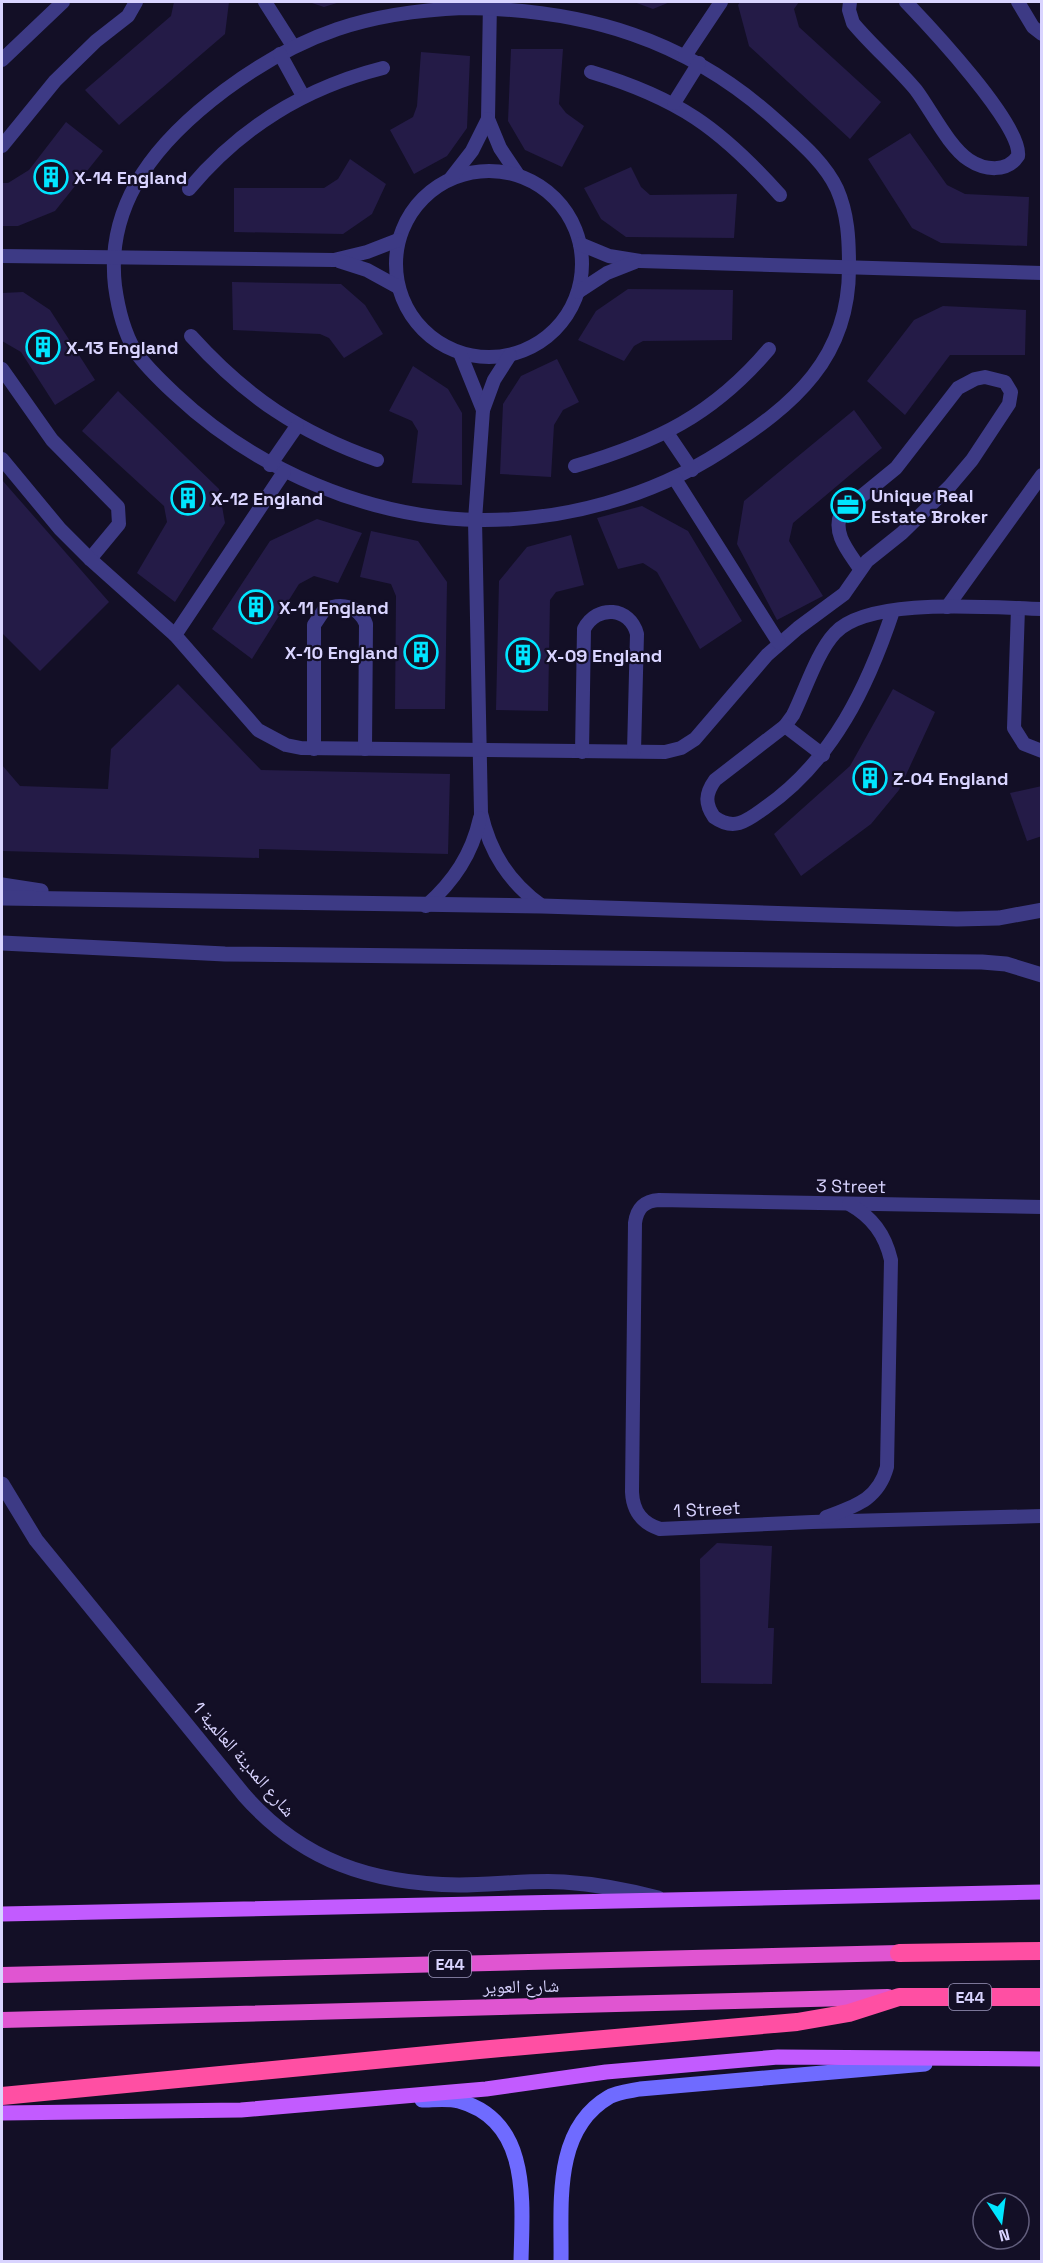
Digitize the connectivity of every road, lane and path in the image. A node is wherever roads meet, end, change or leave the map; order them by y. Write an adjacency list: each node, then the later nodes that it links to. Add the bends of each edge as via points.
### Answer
1 (63, 2): 13 (street)
2 (136, 2): 20 (street, via 128,16 96,40 55,81)
3 (266, 2): 10 (street)
4 (721, 2): 12 (street)
5 (850, 2): 6 (street, via 853,23 916,91 959,152 982,166 1010,165 1018,156 1015,138 968,71)
6 (906, 2)
7 (1018, 2): 9 (street)
8 (490, 5): 10 (street, via 436,9 360,22); 12 (street, via 605,25 638,34); 19 (street)
9 (1041, 34)
10 (293, 46): 11 (street)
11 (280, 54): 17 (street); 28 (street, via 201,110 145,167 124,204)
12 (685, 56): 14 (street)
13 (2, 60)
14 (699, 63): 18 (street); 31 (street, via 769,113 829,175 844,210)
15 (383, 68): 17 (street)
16 (591, 72): 18 (street)
17 (303, 96): 23 (street, via 239,137)
18 (674, 103): 24 (street, via 721,136)
19 (488, 119): 21 (street, via 500,148); 22 (street, via 472,151)
20 (2, 146)
21 (518, 175): 22 (street, via 495,170); 26 (street, via 543,188 564,208)
22 (450, 179): 25 (street, via 409,214)
23 (189, 189)
24 (780, 195)
25 (398, 240): 29 (street); 33 (street)
26 (580, 244): 30 (street, via 609,256); 34 (street)
27 (2, 256): 28 (street)
28 (114, 257): 29 (street); 45 (street, via 119,309 137,354 212,426)
29 (334, 260): 33 (street, via 367,270)
30 (640, 261): 31 (street); 34 (street, via 608,273)
31 (849, 267): 32 (street); 47 (street, via 845,315 826,359 796,394 761,425)
32 (1041, 273)
33 (398, 287): 37 (street, via 418,326 437,342)
34 (578, 292): 38 (street, via 560,324 546,338)
35 (190, 336): 41 (street, via 238,384)
36 (769, 349): 42 (street, via 731,390)
37 (460, 353): 38 (street, via 484,357); 40 (street)
38 (510, 355): 40 (street, via 494,380)
39 (2, 369): 52 (street, via 52,440 118,507 119,524)
40 (483, 410): 51 (street)
41 (297, 426): 44 (street); 45 (street)
42 (667, 433): 46 (street); 47 (street)
43 (2, 459): 52 (street, via 39,506)
44 (377, 460)
45 (270, 465): 48 (street)
46 (575, 466)
47 (692, 470): 50 (street)
48 (285, 472): 51 (street, via 377,504); 58 (street)
49 (1041, 475): 54 (street)
50 (675, 479): 51 (street, via 580,509); 59 (street)
51 (475, 520): 64 (street)
52 (90, 559): 58 (street)
53 (860, 569): 53 (street, via 839,535 841,513 896,468 958,388 985,377 1005,382 1011,393 1010,404 972,460 927,510); 59 (street, via 844,594)
54 (947, 607): 55 (street); 57 (street)
55 (1018, 608): 56 (street); 63 (street, via 1014,728 1024,744)
56 (1041, 609)
57 (893, 611): 60 (street, via 859,617 832,635); 67 (street, via 871,671)
58 (175, 635): 61 (street, via 258,730 286,745)
59 (779, 643): 65 (street, via 688,744 673,751)
60 (785, 726): 67 (street); 67 (street, via 715,780 706,799 714,818 732,826 743,824 790,789)
61 (314, 749): 62 (street); 62 (street, via 314,625 324,610 343,605 360,614 366,624)
62 (365, 749): 64 (street)
63 (1041, 750)
64 (480, 751): 66 (street); 68 (street)
65 (634, 751): 66 (street); 66 (street, via 637,634 626,616 611,611 598,614 585,629)
66 (582, 752)
67 (823, 754)
68 (481, 813): 72 (street, via 466,859); 73 (street, via 486,836 500,863 519,887)
69 (2, 885): 71 (street)
70 (2, 898): 71 (street)
71 (85, 900): 72 (street)
72 (426, 906): 73 (street)
73 (542, 906): 74 (street, via 957,919 999,918)
74 (1041, 910)
75 (2, 943): 76 (street)
76 (58, 945): 77 (street); 78 (street, via 225,954 982,962 1006,964)
77 (2, 954)
78 (1041, 975)
79 (659, 1200): 80 (street, 3 Street); 84 (street, 1 Street, via 642,1206 635,1223 632,1492 636,1512 650,1526 660,1529)
80 (848, 1204): 81 (street, 3 Street); 84 (street, via 877,1226 891,1260 887,1467 884,1479 869,1498)
81 (1041, 1207)
82 (2, 1484): 86 (street, شارع المدينة العالمية 1, via 36,1540 244,1795 299,1845 353,1870 401,1880 459,1885 563,1882)
83 (1041, 1516): 84 (street, 1 Street)
84 (812, 1522)
85 (1041, 1892): 86 (main road)
86 (665, 1900): 87 (main road)
87 (2, 1914)
88 (1041, 1951): 89 (highway, شارع العوير / E44)
89 (899, 1953): 90 (highway, شارع العوير / E44)
90 (2, 1975)
91 (1041, 1996): 92 (highway, شارع العوير / E44)
92 (899, 1997): 93 (highway, شارع العوير / E44); 96 (highway, via 849,2013 797,2022)
93 (2, 2020)
94 (1041, 2059): 95 (main road)
95 (962, 2060): 97 (main road, via 778,2057); 100 (main road, via 640,2089 609,2097 576,2132 565,2162)
96 (2, 2097)
97 (385, 2098): 98 (main road, via 242,2110); 99 (main road, via 458,2101 495,2124 517,2161 522,2189)
98 (2, 2114)
99 (521, 2262)
100 (561, 2262)

